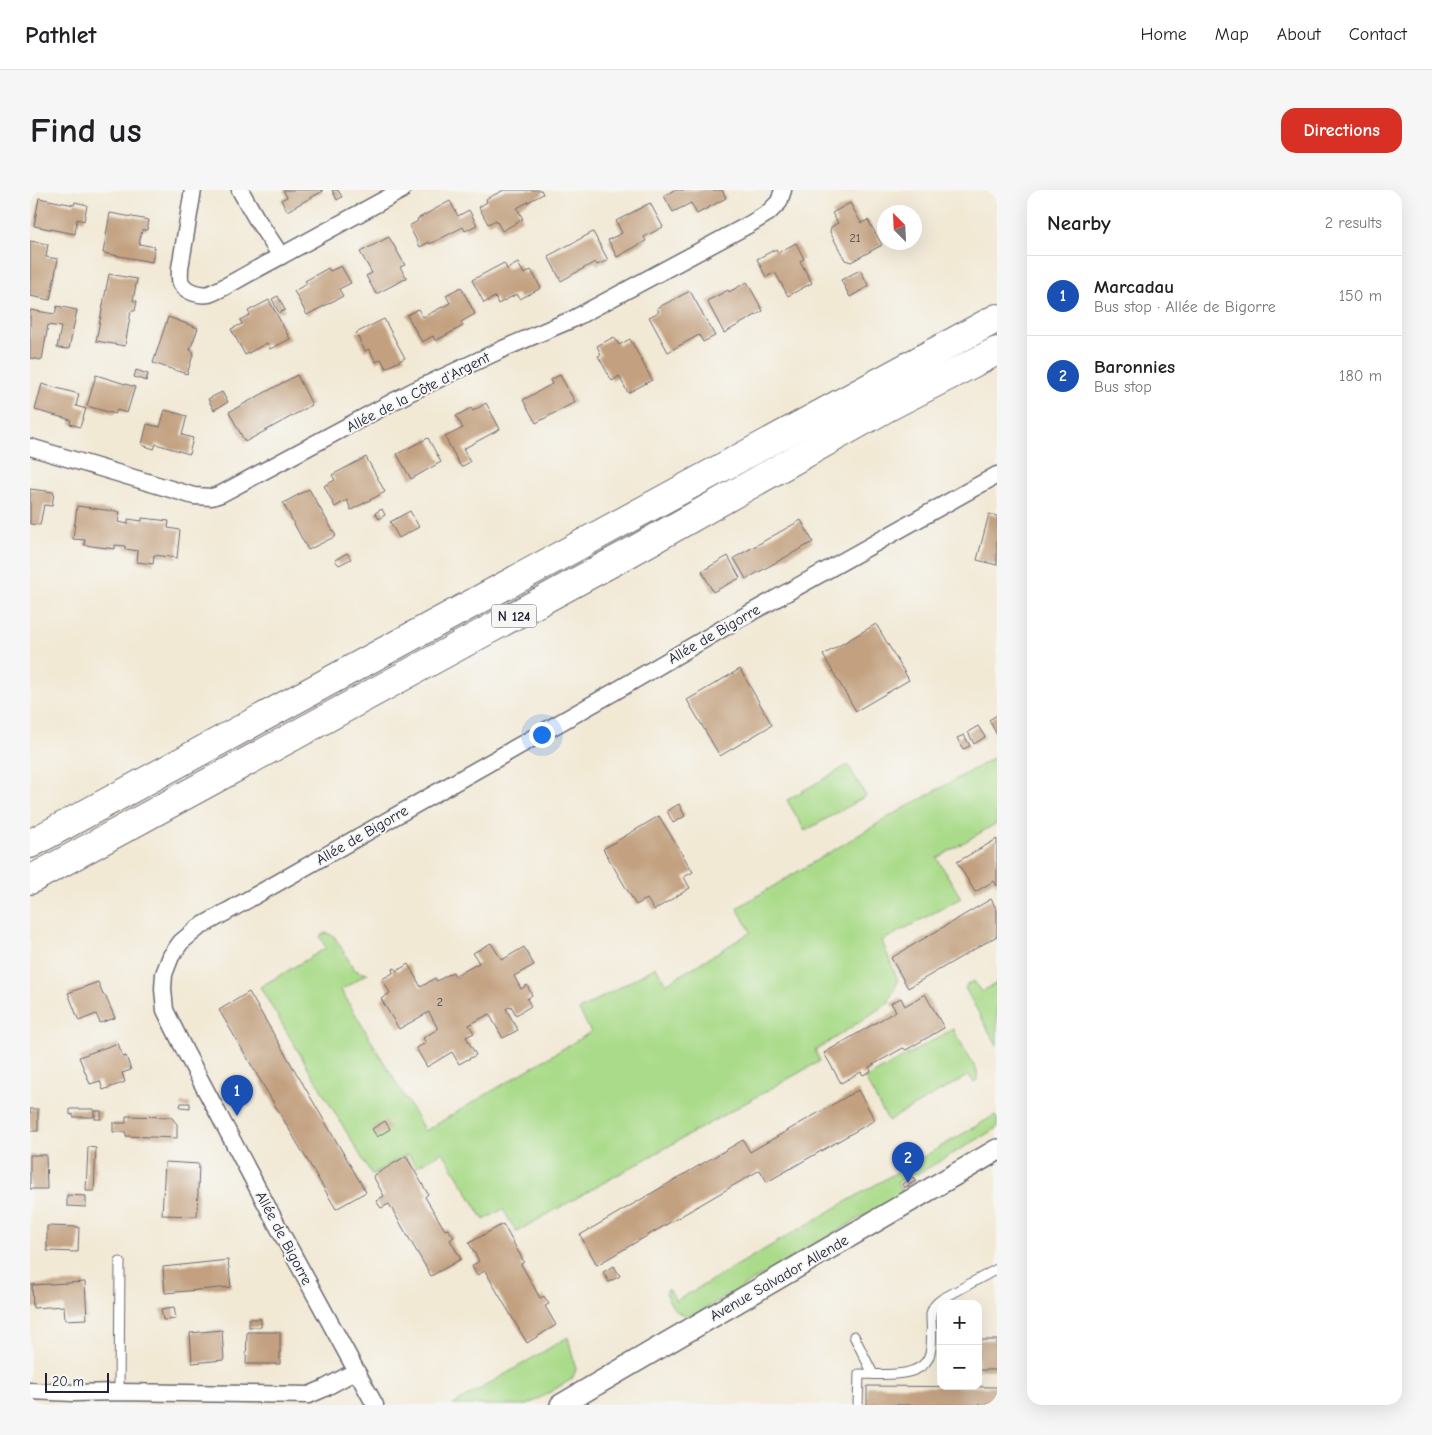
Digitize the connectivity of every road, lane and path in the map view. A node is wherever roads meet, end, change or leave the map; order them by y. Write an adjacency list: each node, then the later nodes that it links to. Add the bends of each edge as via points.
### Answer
1 (193, 190): 5 (street, via 180,268 184,288 207,294)
2 (240, 190): 5 (street)
3 (402, 190): 5 (street)
4 (784, 190): 8 (street, Allée de la Côte d'Argent, via 779,202 768,213 750,224 573,319 411,392 221,494 194,496)
5 (281, 256)
6 (997, 318): 10 (highway, N 124)
7 (997, 351): 11 (highway, N 124, via 888,407 631,552)
8 (30, 447)
9 (997, 475): 16 (street, Allée de Bigorre, via 198,928 181,942 164,974 165,1010)
10 (30, 844)
11 (30, 880)
12 (997, 1150): 22 (street, Avenue Salvador Allende)
13 (120, 1262): 19 (lane)
14 (997, 1269): 17 (lane, via 934,1306 931,1351 924,1366 907,1373)
15 (854, 1336): 17 (lane)
16 (356, 1371): 20 (street, via 309,1394); 21 (street, Allée de Bigorre)
17 (873, 1374): 23 (lane, via 859,1374)
18 (30, 1391): 19 (street)
19 (119, 1392): 20 (street)
20 (203, 1399)
21 (375, 1405)
22 (561, 1405)
23 (858, 1405)

